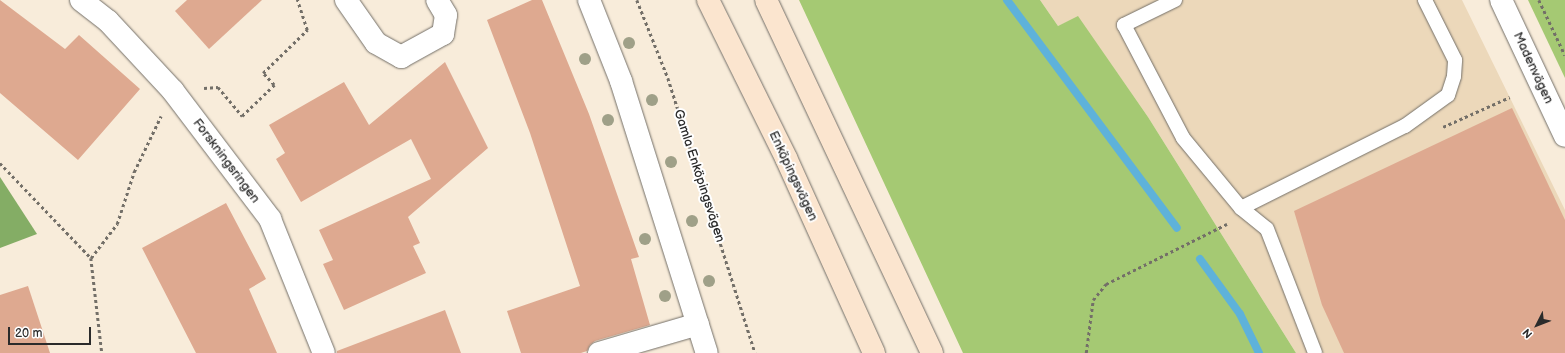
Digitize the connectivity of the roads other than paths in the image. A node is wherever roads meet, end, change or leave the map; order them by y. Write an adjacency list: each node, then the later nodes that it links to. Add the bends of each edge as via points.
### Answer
1 (81, 0): 13 (street, Forskningsringen, via 108,21 173,91 270,219)
2 (346, 0): 3 (street, via 376,43 401,56 443,34 446,16)
3 (437, 0)
4 (589, 0): 12 (street, via 621,81)
5 (708, 0): 16 (main road, Enköpingsvägen, via 786,158)
6 (766, 0): 17 (main road)
7 (1175, 0): 11 (lane, via 1124,25 1183,138)
8 (1425, 0): 11 (lane, via 1455,60 1454,76 1448,95 1405,126)
9 (1500, 0): 10 (street, Madenvägen)
10 (1565, 136)
11 (1245, 211): 18 (lane, via 1268,229)
12 (698, 324): 14 (street); 15 (street)
13 (324, 353)
14 (599, 353)
15 (707, 353)
16 (874, 353)
17 (932, 353)
18 (1315, 353)

